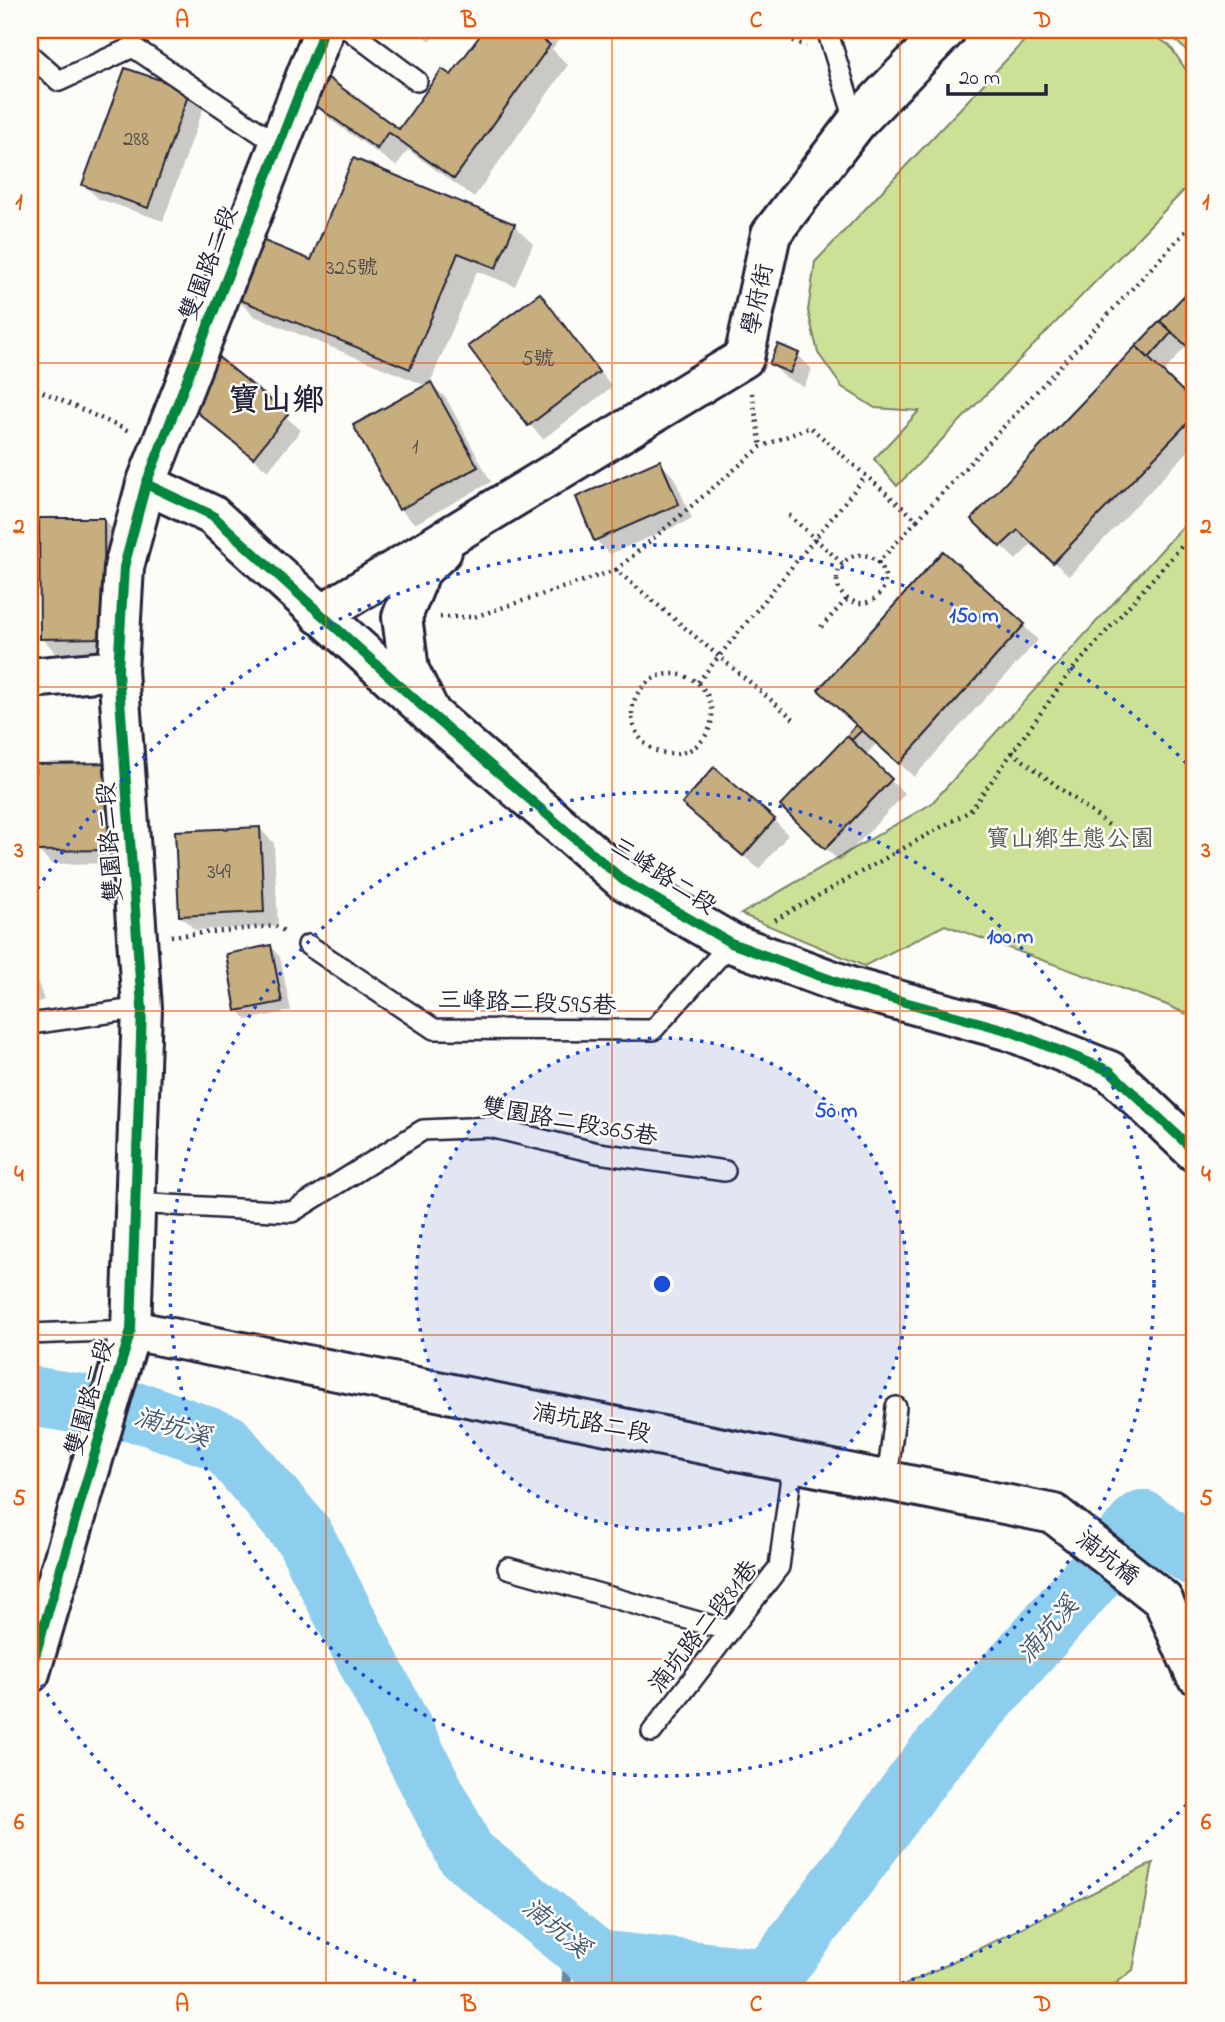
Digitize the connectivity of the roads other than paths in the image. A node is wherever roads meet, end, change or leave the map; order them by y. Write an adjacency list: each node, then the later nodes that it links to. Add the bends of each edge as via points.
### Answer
1 (324, 30): 8 (street, 雙園路二段)
2 (349, 30): 6 (lane)
3 (827, 30): 7 (lane)
4 (946, 30): 7 (street, 學府街)
5 (30, 55): 8 (lane, via 59,81 133,47)
6 (417, 81)
7 (856, 123): 10 (street, 學府街, via 771,234 744,358)
8 (277, 144): 9 (street, 雙園路二段)
9 (146, 484): 11 (street, 三峰路二段, via 212,515); 12 (street, 雙園路二段, via 124,567)
10 (472, 524): 11 (street, 學府街); 14 (street, 學府街, via 421,569 402,617 409,670)
11 (320, 615): 14 (street, 三峰路二段)
12 (118, 670): 13 (street); 17 (street, 雙園路二段)
13 (30, 677)
14 (432, 715): 15 (street, 三峰路二段, via 623,880)
15 (731, 943): 16 (lane, 三峰路二段595巷, via 653,1030 434,1029); 19 (street, 三峰路二段, via 850,987 1010,1031 1110,1071)
16 (308, 944)
17 (142, 1008): 18 (lane); 21 (street, 雙園路二段)
18 (30, 1024)
19 (1195, 1152)
20 (725, 1171): 21 (lane, 雙園路二段365巷, via 598,1153 490,1127 423,1130 292,1212)
21 (135, 1203): 22 (street, 雙園路二段)
22 (131, 1330): 23 (lane); 25 (street, 湳坑路二段); 30 (street, 雙園路二段)
23 (30, 1334)
24 (896, 1407): 26 (lane)
25 (793, 1462): 26 (street, 湳坑路二段); 29 (lane, 湳坑路二段81巷, via 779,1567)
26 (887, 1481): 27 (street, 湳坑路二段)
27 (1054, 1514): 31 (street, 湳坑橋, via 1163,1600)
28 (508, 1568): 29 (lane)
29 (730, 1631): 32 (lane, 湳坑路二段81巷)
30 (30, 1673)
31 (1195, 1674)
32 (652, 1732)

